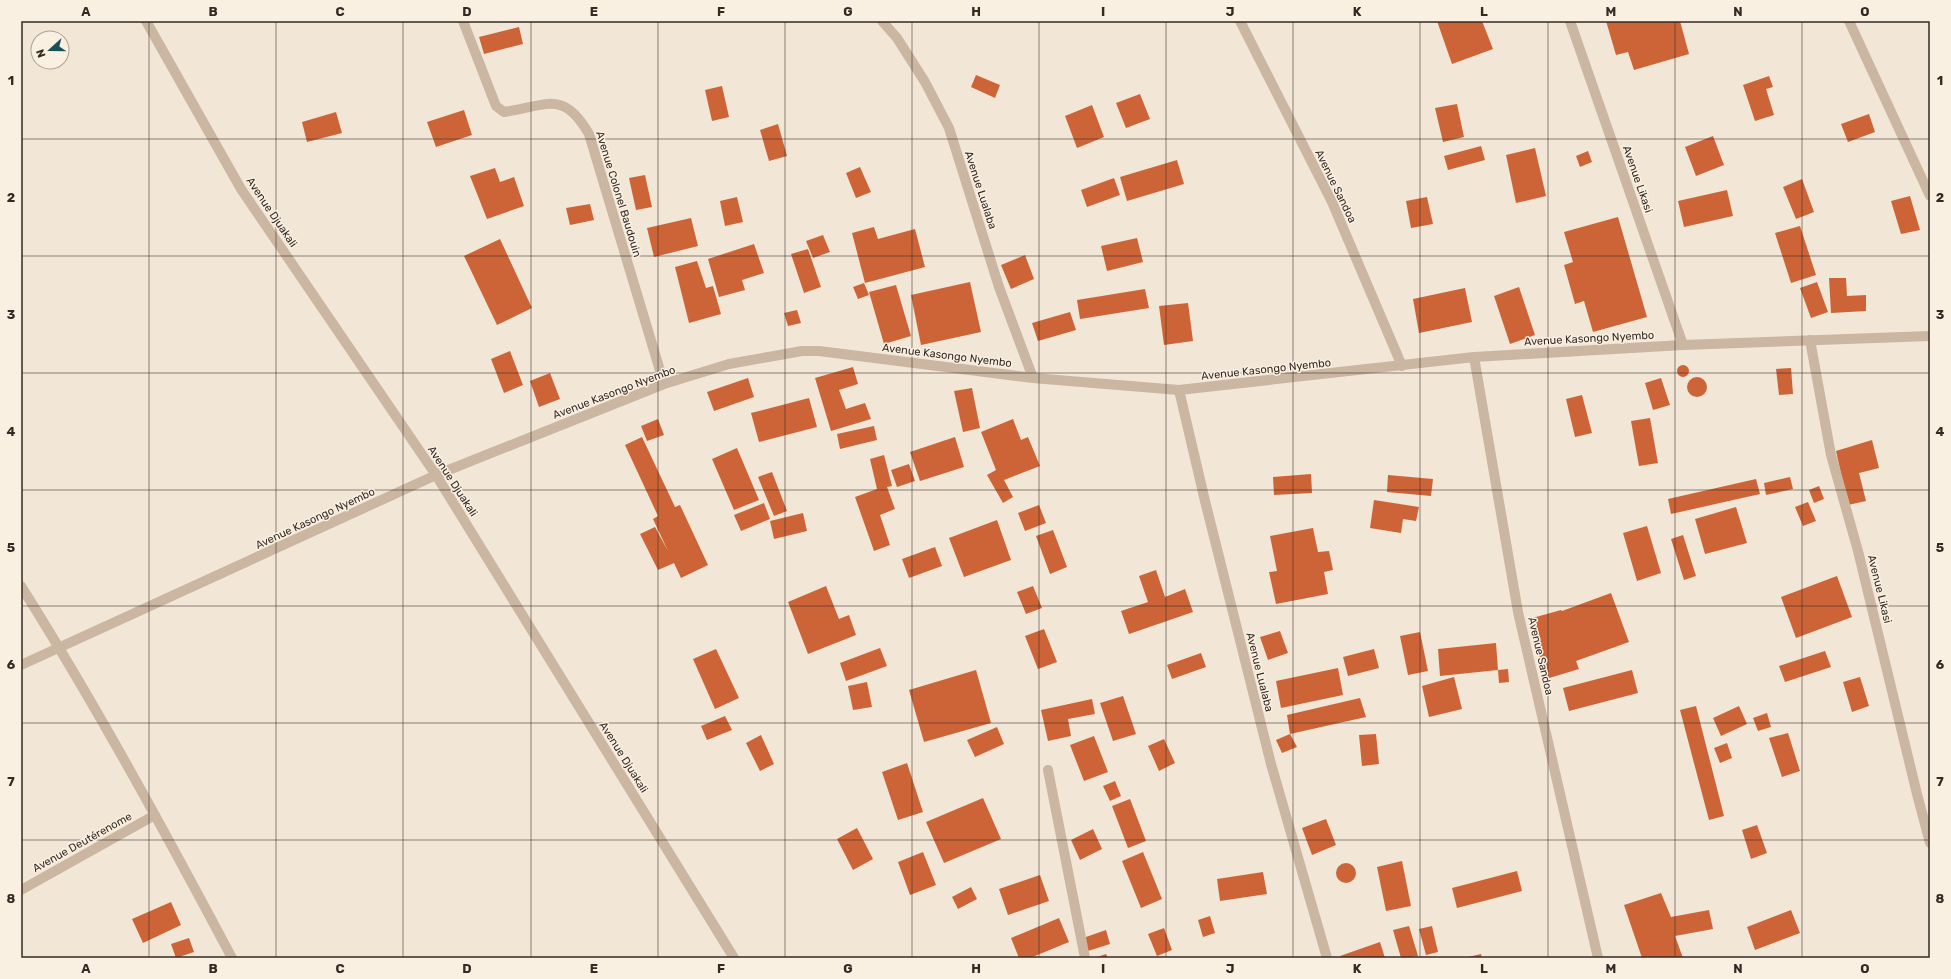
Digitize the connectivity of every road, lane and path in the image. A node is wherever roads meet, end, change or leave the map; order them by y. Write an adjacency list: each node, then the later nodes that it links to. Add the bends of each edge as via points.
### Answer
1 (146, 21): 16 (street, Avenue Djuakali, via 241,189)
2 (463, 21): 14 (street, Avenue Colonel Baudouin, via 496,106 500,110 504,112 553,103 562,105 581,121 589,134)
3 (882, 21): 13 (street, Avenue Lualaba, via 897,38 925,82 949,128 999,287)
4 (1240, 21): 12 (street, Avenue Sandoa, via 1332,202)
5 (1570, 21): 10 (street, Avenue Likasi)
6 (1849, 21): 7 (street)
7 (1930, 196)
8 (1930, 336): 9 (street, Avenue Kasongo Nyembo)
9 (1810, 340): 10 (street, Avenue Kasongo Nyembo); 22 (street, Avenue Likasi, via 1831,455 1858,551)
10 (1683, 345): 11 (street, Avenue Kasongo Nyembo)
11 (1474, 357): 12 (street, Avenue Kasongo Nyembo); 28 (street, Avenue Sandoa, via 1518,612)
12 (1402, 366): 15 (street, Avenue Kasongo Nyembo)
13 (1033, 378): 14 (street, Avenue Kasongo Nyembo, via 819,351 729,364); 15 (street, Avenue Kasongo Nyembo)
14 (664, 384): 16 (street, Avenue Kasongo Nyembo)
15 (1179, 390): 27 (street, Avenue Lualaba, via 1271,764)
16 (436, 475): 18 (street, Avenue Kasongo Nyembo); 25 (street, Avenue Djuakali)
17 (21, 586): 18 (street)
18 (60, 647): 19 (street, Avenue Kasongo Nyembo); 21 (street)
19 (21, 665)
20 (1048, 770): 26 (street)
21 (155, 815): 23 (street, Avenue Deutérenome); 24 (street)
22 (1930, 843)
23 (21, 890)
24 (232, 958)
25 (734, 958)
26 (1085, 958)
27 (1327, 958)
28 (1598, 958)

